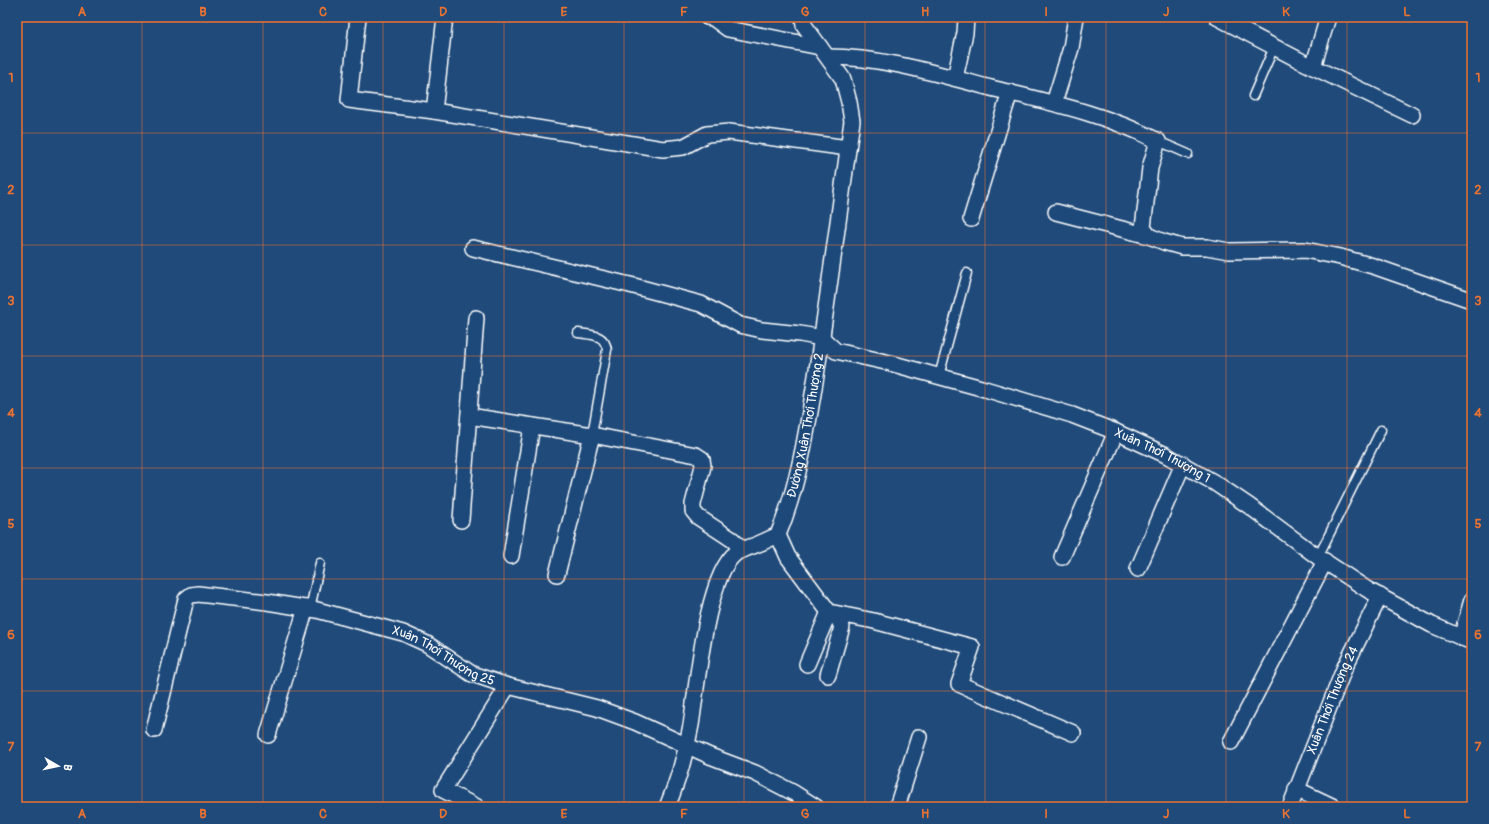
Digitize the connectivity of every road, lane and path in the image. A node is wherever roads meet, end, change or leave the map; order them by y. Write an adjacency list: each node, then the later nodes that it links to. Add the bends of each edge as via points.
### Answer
1 (358, 17): 16 (street, via 349,100)
2 (445, 17): 16 (street)
3 (707, 17): 10 (street, via 713,18 728,29)
4 (803, 17): 10 (street, Đường Xuân Thới Thượng 2, via 804,25)
5 (965, 17): 12 (street, via 965,33)
6 (1076, 17): 15 (street, via 1071,48)
7 (1217, 17): 9 (street)
8 (1328, 17): 11 (street)
9 (1274, 47): 11 (street); 14 (lane)
10 (824, 52): 12 (street, via 916,68); 19 (street, Đường Xuân Thới Thượng 2, via 843,79 849,102 852,121)
11 (1313, 67): 17 (street)
12 (955, 78): 13 (street)
13 (1010, 92): 15 (street); 22 (street)
14 (1254, 96)
15 (1054, 103): 18 (street, via 1123,125)
16 (434, 111): 19 (street, via 663,149 683,146 707,134 729,132)
17 (1412, 115)
18 (1158, 141): 20 (lane); 23 (street, via 1150,168 1143,228)
19 (848, 148): 29 (street, Đường Xuân Thới Thượng 2)
20 (1188, 154)
21 (1056, 212): 23 (street)
22 (971, 219)
23 (1149, 236): 26 (street, via 1182,246 1229,251 1305,250 1373,266)
24 (473, 248): 29 (street, via 630,284 701,304 740,325)
25 (967, 273): 30 (lane)
26 (1472, 300)
27 (476, 318): 31 (street)
28 (578, 333): 35 (lane, via 603,339 607,350)
29 (822, 338): 30 (street, Xuân Thới Thượng 1, via 836,350); 38 (street, Đường Xuân Thới Thượng 2, via 803,454 788,511)
30 (939, 376): 34 (street, Xuân Thới Thượng 1, via 1072,415)
31 (469, 416): 32 (street); 37 (street)
32 (532, 426): 35 (street); 40 (street)
33 (1381, 430): 42 (lane)
34 (1116, 432): 36 (street, Xuân Thới Thượng 1); 41 (street)
35 (592, 435): 39 (street, via 696,455 702,459 703,466 692,504 693,511); 45 (street)
36 (1183, 464): 42 (street, Xuân Thới Thượng 1, via 1215,482); 44 (street)
37 (461, 520)
38 (778, 535): 39 (street); 49 (street, via 788,557)
39 (743, 550): 59 (street, via 736,553 727,565 716,589 702,644)
40 (511, 556)
41 (1062, 557)
42 (1322, 559): 46 (street, Xuân Thới Thượng 1); 58 (street)
43 (320, 563): 48 (lane)
44 (1138, 569)
45 (557, 574)
46 (1380, 596): 50 (street, Xuân Thới Thượng 1, via 1432,625); 60 (street, Xuân Thới Thượng 24, via 1344,669)
47 (1472, 600): 50 (street)
48 (308, 608): 53 (street, Xuân Thới Thượng 25, via 403,633 428,644 472,674); 54 (street, Xuân Thới Thượng 25, via 198,594 189,596 186,599); 56 (street)
49 (832, 613): 51 (street); 52 (street, via 842,627); 55 (street, via 874,621 972,647 959,684)
50 (1467, 640)
51 (807, 664)
52 (828, 675)
53 (508, 686): 59 (street, Xuân Thới Thượng 25, via 597,708); 61 (street, via 443,790)
54 (154, 730)
55 (1072, 733)
56 (268, 735)
57 (918, 737): 64 (street)
58 (1230, 742)
59 (687, 744): 62 (street); 63 (street, Xuân Thới Thượng 25, via 778,784)
60 (1296, 789): 65 (street, Xuân Thới Thượng 24); 66 (street)
61 (477, 807)
62 (667, 807)
63 (816, 807)
64 (896, 807)
65 (1290, 807)
66 (1334, 807)

